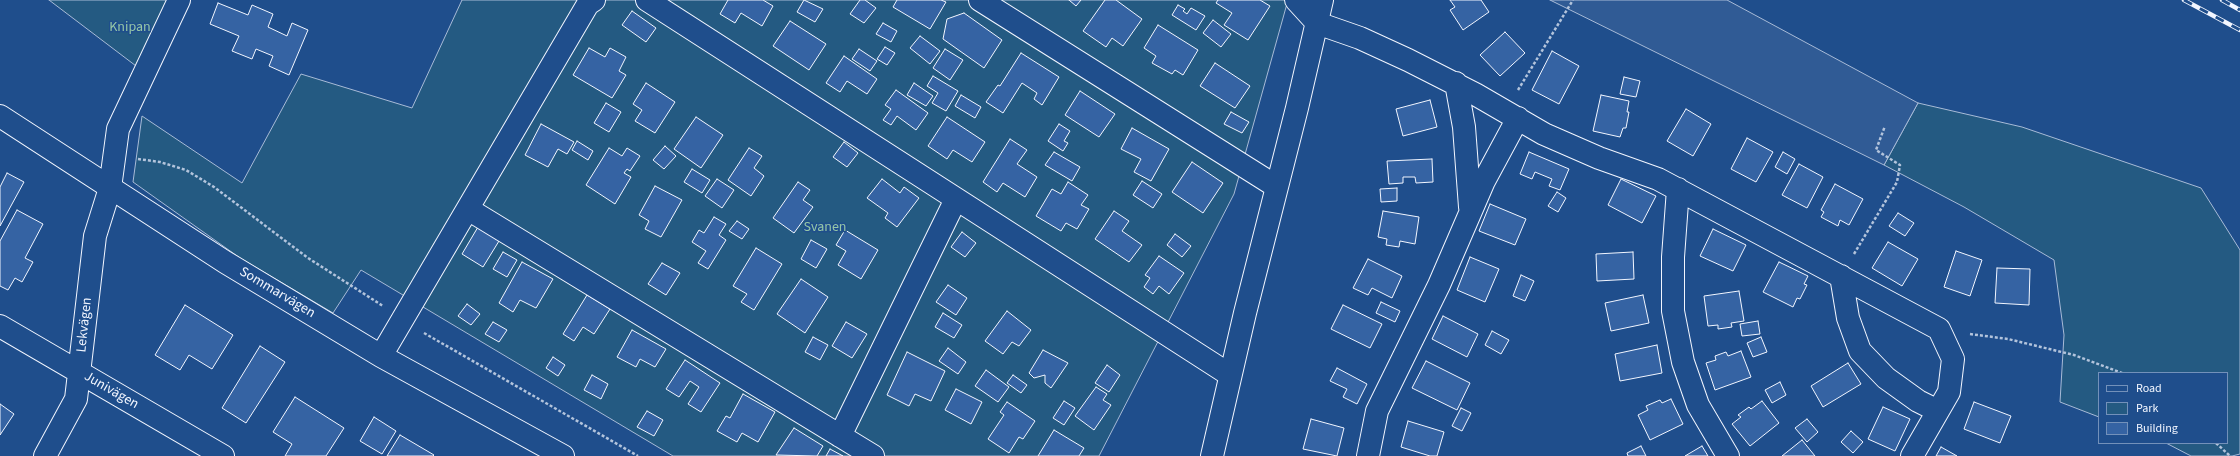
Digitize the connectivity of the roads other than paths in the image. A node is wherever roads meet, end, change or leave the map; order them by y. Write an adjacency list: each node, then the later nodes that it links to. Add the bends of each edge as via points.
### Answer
1 (179, 0): 12 (street, Lekvägen, via 118,129)
2 (594, 0): 15 (street, via 588,4)
3 (647, 0): 14 (street)
4 (980, 0): 11 (street)
5 (1296, 0): 7 (street)
6 (1322, 0): 7 (street)
7 (1317, 23): 8 (street, via 1360,38); 11 (street)
8 (1456, 83): 9 (street); 16 (street, via 1464,127)
9 (1512, 115): 13 (street, via 1544,134 1599,158 1658,178); 16 (street)
10 (0, 116): 12 (street, Sommarvägen)
11 (1277, 187): 21 (street)
12 (110, 188): 19 (street, Sommarvägen, via 225,262); 20 (street, Lekvägen, via 95,236)
13 (1678, 189): 17 (street); 30 (street, via 1673,257 1673,311 1684,362 1698,405)
14 (956, 199): 21 (street); 23 (street)
15 (468, 209): 19 (street); 23 (street)
16 (1470, 213): 29 (street, via 1439,285 1377,411)
17 (1841, 276): 22 (street, via 1848,318 1860,351 1886,378 1918,401); 22 (street, via 1939,329 1954,359 1949,392)
18 (0, 326): 20 (street, Junivägen)
19 (381, 356): 26 (street, Sommarvägen)
20 (80, 372): 24 (street, Lekvägen, via 76,399); 25 (street, Junivägen)
21 (1230, 375): 28 (street)
22 (1938, 411): 31 (street)
23 (840, 436): 27 (street)
24 (45, 456)
25 (223, 456)
26 (563, 456)
27 (873, 456)
28 (1212, 456)
29 (1368, 456)
30 (1728, 456)
31 (1912, 456)

